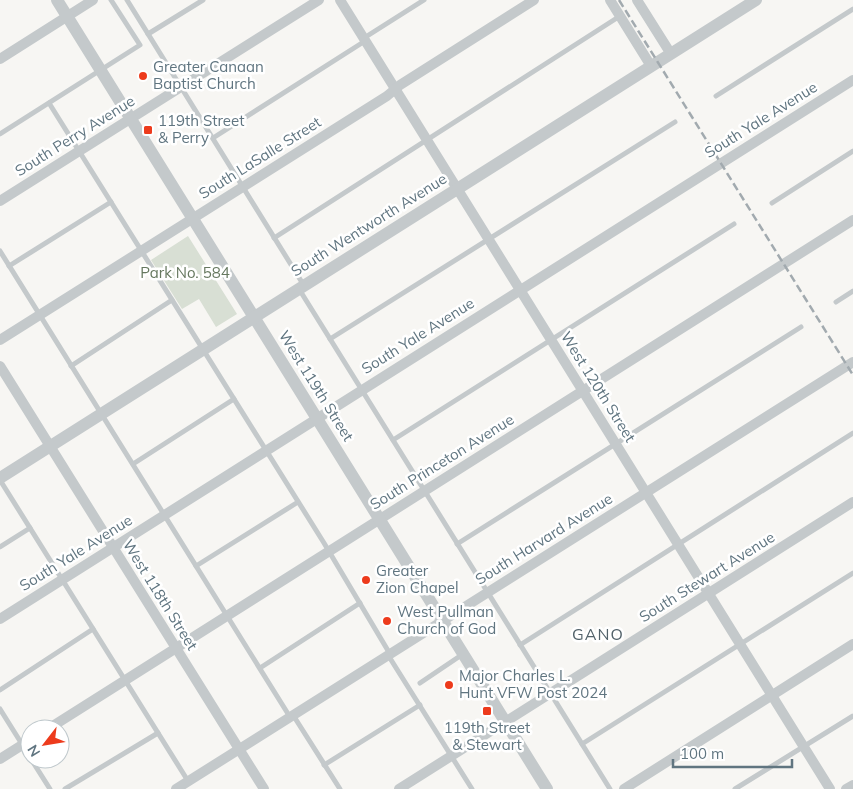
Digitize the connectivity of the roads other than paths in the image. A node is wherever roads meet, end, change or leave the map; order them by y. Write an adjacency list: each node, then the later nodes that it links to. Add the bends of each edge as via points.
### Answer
1 (57, 0): 14 (street, West 119th Street)
2 (93, 0): 14 (street)
3 (111, 0): 21 (lane, via 140,45)
4 (127, 0): 16 (lane)
5 (203, 0): 16 (lane)
6 (319, 0): 23 (street, South Perry Avenue)
7 (340, 0): 17 (street, West 120th Street)
8 (424, 0): 17 (lane)
9 (534, 0): 24 (street, South LaSalle Street)
10 (610, 0): 15 (street)
11 (756, 0): 18 (street, South Wentworth Avenue)
12 (640, 1): 18 (street)
13 (853, 9): 25 (lane)
14 (67, 16): 19 (street); 21 (street, West 119th Street)
15 (620, 16): 20 (street); 31 (lane)
16 (148, 34): 23 (lane)
17 (364, 40): 24 (street, West 120th Street); 30 (lane)
18 (671, 54): 20 (street, South Wentworth Avenue)
19 (0, 59)
20 (651, 66): 35 (street, South Wentworth Avenue)
21 (101, 70): 26 (lane); 27 (street, West 119th Street)
22 (853, 80): 48 (street, South Yale Avenue)
23 (181, 87): 27 (street, South Perry Avenue); 30 (lane)
24 (395, 89): 31 (street, West 120th Street); 34 (street, South LaSalle Street)
25 (716, 96)
26 (49, 103): 29 (lane); 32 (lane)
27 (130, 118): 32 (street, South Perry Avenue); 39 (street, West 119th Street)
28 (675, 122): 43 (lane)
29 (0, 134)
30 (213, 138): 34 (lane)
31 (427, 140): 35 (street, West 120th Street); 42 (lane)
32 (79, 151): 36 (street, South Perry Avenue); 37 (lane)
33 (853, 151): 38 (lane)
34 (243, 187): 39 (street, South LaSalle Street); 42 (lane)
35 (457, 189): 43 (street, West 120th Street); 47 (street, South Wentworth Avenue)
36 (0, 201)
37 (111, 202): 44 (lane); 46 (lane)
38 (772, 203)
39 (193, 218): 44 (street, South LaSalle Street); 53 (street, West 119th Street)
40 (853, 220): 63 (street, South Princeton Avenue)
41 (734, 224): 57 (lane)
42 (274, 238): 47 (lane)
43 (489, 240): 48 (street, West 120th Street); 55 (lane)
44 (141, 251): 50 (lane); 52 (street, South LaSalle Street)
45 (0, 252): 46 (lane)
46 (9, 266): 52 (lane)
47 (301, 287): 53 (street, South Wentworth Avenue); 55 (lane)
48 (520, 290): 57 (street, West 120th Street); 62 (street, South Yale Avenue)
49 (853, 291): 51 (lane)
50 (172, 300): 58 (lane); 61 (lane)
51 (836, 302)
52 (40, 315): 56 (street, South LaSalle Street); 61 (lane)
53 (254, 317): 58 (street, South Wentworth Avenue); 66 (street, West 119th Street)
54 (800, 327): 69 (lane)
55 (330, 339): 62 (lane)
56 (0, 340)
57 (551, 340): 63 (street, West 120th Street); 68 (lane)
58 (204, 349): 64 (lane); 65 (street, South Wentworth Avenue)
59 (853, 362): 75 (street, South Harvard Avenue)
60 (0, 366): 70 (street, West 118th Street)
61 (71, 366): 65 (lane)
62 (362, 390): 66 (street, South Yale Avenue); 68 (lane)
63 (583, 391): 69 (street, West 120th Street); 74 (street, South Princeton Avenue)
64 (234, 399): 71 (lane); 72 (lane)
65 (101, 414): 70 (street, South Wentworth Avenue); 72 (lane)
66 (317, 418): 71 (street, South Yale Avenue); 79 (street, West 119th Street)
67 (853, 433): 82 (lane)
68 (393, 440): 74 (lane)
69 (615, 444): 75 (street, West 120th Street); 81 (lane)
70 (50, 446): 73 (street, South Wentworth Avenue); 84 (street, West 118th Street)
71 (266, 450): 76 (lane); 78 (street, South Yale Avenue)
72 (132, 464): 78 (lane)
73 (0, 479): 80 (lane)
74 (424, 491): 79 (street, South Princeton Avenue); 81 (lane)
75 (646, 492): 82 (street, West 120th Street); 89 (street, South Harvard Avenue)
76 (298, 502): 85 (lane); 86 (lane)
77 (853, 502): 90 (street, South Stewart Avenue)
78 (164, 515): 84 (street, South Yale Avenue); 86 (lane)
79 (380, 519): 85 (street, South Princeton Avenue); 94 (street, West 119th Street)
80 (30, 528): 83 (lane); 88 (lane)
81 (457, 544): 89 (lane)
82 (678, 544): 90 (street, West 120th Street); 97 (lane)
83 (0, 546)
84 (113, 547): 88 (street, South Yale Avenue); 99 (street, West 118th Street)
85 (329, 551): 91 (lane); 92 (street, South Princeton Avenue)
86 (196, 566): 92 (lane)
87 (853, 573): 98 (lane)
88 (62, 579): 93 (street, South Yale Avenue); 95 (lane)
89 (487, 592): 94 (street, South Harvard Avenue); 97 (lane)
90 (708, 594): 98 (street, West 120th Street); 106 (street, South Stewart Avenue)
91 (360, 603): 100 (lane); 102 (lane)
92 (227, 616): 99 (street, South Princeton Avenue); 102 (lane)
93 (0, 619)
94 (442, 620): 100 (street, South Harvard Avenue); 101 (street, West 119th Street)
95 (93, 629): 103 (lane); 105 (lane)
96 (853, 644): 107 (street)
97 (520, 645): 106 (lane)
98 (740, 645): 107 (street, West 120th Street); 116 (lane)
99 (176, 648): 103 (street, South Princeton Avenue); 119 (street, West 118th Street)
100 (389, 654): 108 (lane); 110 (street, South Harvard Avenue)
101 (464, 654): 104 (lane); 113 (street, West 119th Street)
102 (260, 668): 110 (lane)
103 (125, 680): 112 (street, South Princeton Avenue); 114 (lane)
104 (420, 682)
105 (0, 690)
106 (550, 693): 113 (street, South Stewart Avenue); 116 (lane)
107 (772, 695): 118 (street, West 120th Street); 135 (street)
108 (420, 706): 120 (lane); 122 (lane)
109 (0, 709): 115 (lane)
110 (291, 716): 119 (street, South Harvard Avenue); 122 (lane)
111 (853, 716): 118 (lane)
112 (64, 719)
113 (505, 722): 120 (street, South Stewart Avenue); 133 (street, West 119th Street)
114 (158, 733): 124 (lane); 127 (lane)
115 (20, 735)
116 (582, 744): 134 (lane)
117 (20, 747): 121 (street)
118 (803, 747): 136 (lane); 137 (street, West 120th Street)
119 (239, 749): 124 (street, South Harvard Avenue); 129 (street, West 118th Street)
120 (451, 756): 131 (street, South Stewart Avenue); 132 (lane)
121 (0, 759)
122 (324, 765): 130 (lane)
123 (38, 769): 126 (lane)
124 (187, 784): 128 (street, South Harvard Avenue)
125 (853, 785): 138 (street)
126 (50, 789)
127 (65, 789)
128 (176, 789)
129 (264, 789)
130 (340, 789)
131 (398, 789)
132 (472, 789)
133 (547, 789)
134 (610, 789)
135 (624, 789)
136 (736, 789)
137 (830, 789)
138 (846, 789)

